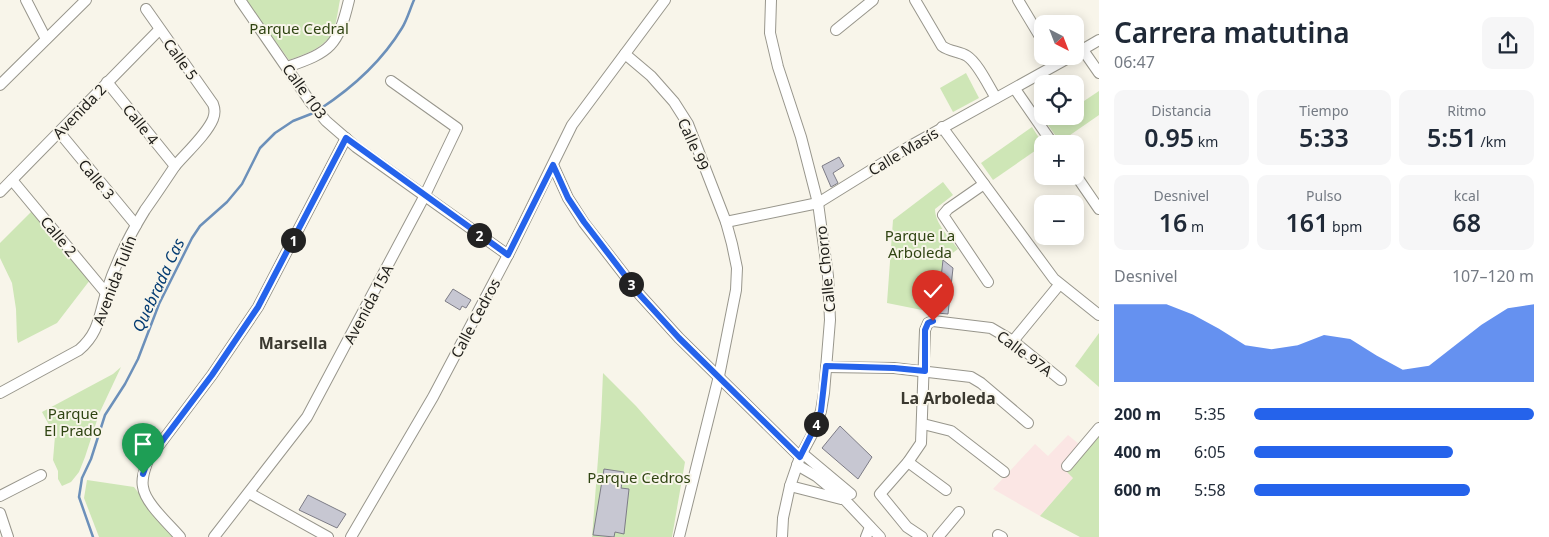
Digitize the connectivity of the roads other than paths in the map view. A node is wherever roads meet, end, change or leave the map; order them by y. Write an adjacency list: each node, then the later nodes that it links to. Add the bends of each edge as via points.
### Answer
1 (26, 0): 14 (street)
2 (86, 0): 14 (street)
3 (240, 0): 20 (street, Calle 103)
4 (349, 0): 20 (street, via 339,34 329,48)
5 (665, 0): 17 (street, Calle Cedros)
6 (771, 0): 39 (street, Calle Chorro, via 770,32 778,67)
7 (873, 0): 13 (street)
8 (915, 0): 26 (street, via 942,46 974,62)
9 (1018, 0): 11 (street)
10 (146, 9): 12 (street, Calle 5)
11 (1034, 27)
12 (160, 30): 23 (street, Avenida 2); 27 (street, Calle 5)
13 (836, 30)
14 (46, 39): 24 (street)
15 (1099, 40): 16 (street)
16 (1084, 49)
17 (625, 54): 32 (street, Calle Cedros, via 572,124); 41 (street, Calle 99, via 651,76 688,124)
18 (1084, 57): 21 (street)
19 (1048, 65): 25 (street, Calle Masís)
20 (287, 67): 31 (street, Calle 103, via 326,121)
21 (1099, 73)
22 (391, 81): 38 (street, Avenida 15A, via 458,128)
23 (107, 82): 29 (street, Avenida 2); 33 (street, Calle 4)
24 (0, 85)
25 (1015, 88): 26 (street, Calle Masís); 30 (street)
26 (996, 98): 28 (street, Calle Masís)
27 (215, 110): 33 (street, Avenida Tulín, via 209,126)
28 (942, 127): 35 (street); 39 (street, Calle Masís)
29 (59, 132): 34 (street, Avenida 2); 42 (street, Calle 3)
30 (1048, 135)
31 (346, 138): 38 (street, Calle 103); 71 (street, via 258,307 148,460 142,485 145,496)
32 (553, 165): 43 (street, Calle Cedros); 51 (street, via 573,205 613,261 679,338)
33 (175, 166): 42 (street, Avenida Tulín)
34 (12, 180): 37 (street, Avenida 2); 46 (street, Calle 2)
35 (984, 184): 44 (street, via 943,215); 45 (street)
36 (1083, 185): 40 (street)
37 (0, 192)
38 (424, 196): 43 (street, Calle 103); 64 (street, Avenida 15A, via 307,417)
39 (818, 204): 41 (street, Calle Masís); 49 (street, Calle Chorro, via 828,276 830,320)
40 (1099, 209)
41 (726, 222): 51 (street, Calle 99, via 737,268 736,290)
42 (136, 225): 46 (street, Avenida Tulín, via 120,255)
43 (508, 255): 74 (street, Calle Cedros, via 433,397)
44 (988, 282)
45 (1059, 285): 47 (street); 48 (street)
46 (106, 293): 53 (street, Avenida Tulín, via 99,322 87,343)
47 (1099, 315)
48 (1013, 341): 50 (street, Calle 97A, via 992,328 933,321 925,330); 52 (street, Calle 97A)
49 (826, 366): 50 (street); 57 (street, Calle Chorro, via 821,411)
50 (925, 371): 54 (street, via 974,378); 55 (street)
51 (719, 376): 57 (street); 75 (street, Calle 99)
52 (1061, 380)
53 (0, 393)
54 (1028, 422)
55 (923, 424): 58 (street, via 921,443); 60 (street, via 951,431)
56 (1099, 428): 59 (street)
57 (800, 458): 62 (street, Calle Chorro); 66 (street, via 816,476)
58 (908, 462): 63 (street); 78 (street, via 880,494 907,527)
59 (1067, 466)
60 (1004, 472)
61 (41, 475): 65 (street)
62 (790, 486): 66 (street); 76 (street, Calle Chorro)
63 (946, 490)
64 (249, 493): 72 (street, Avenida 15A); 73 (street)
65 (0, 496)
66 (848, 497): 69 (street)
67 (959, 512): 79 (street)
68 (0, 514): 70 (street)
69 (868, 532): 77 (street)
70 (8, 537)
71 (180, 537)
72 (214, 537)
73 (328, 537)
74 (351, 537)
75 (679, 537)
76 (782, 537)
77 (880, 537)
78 (922, 537)
79 (938, 537)

